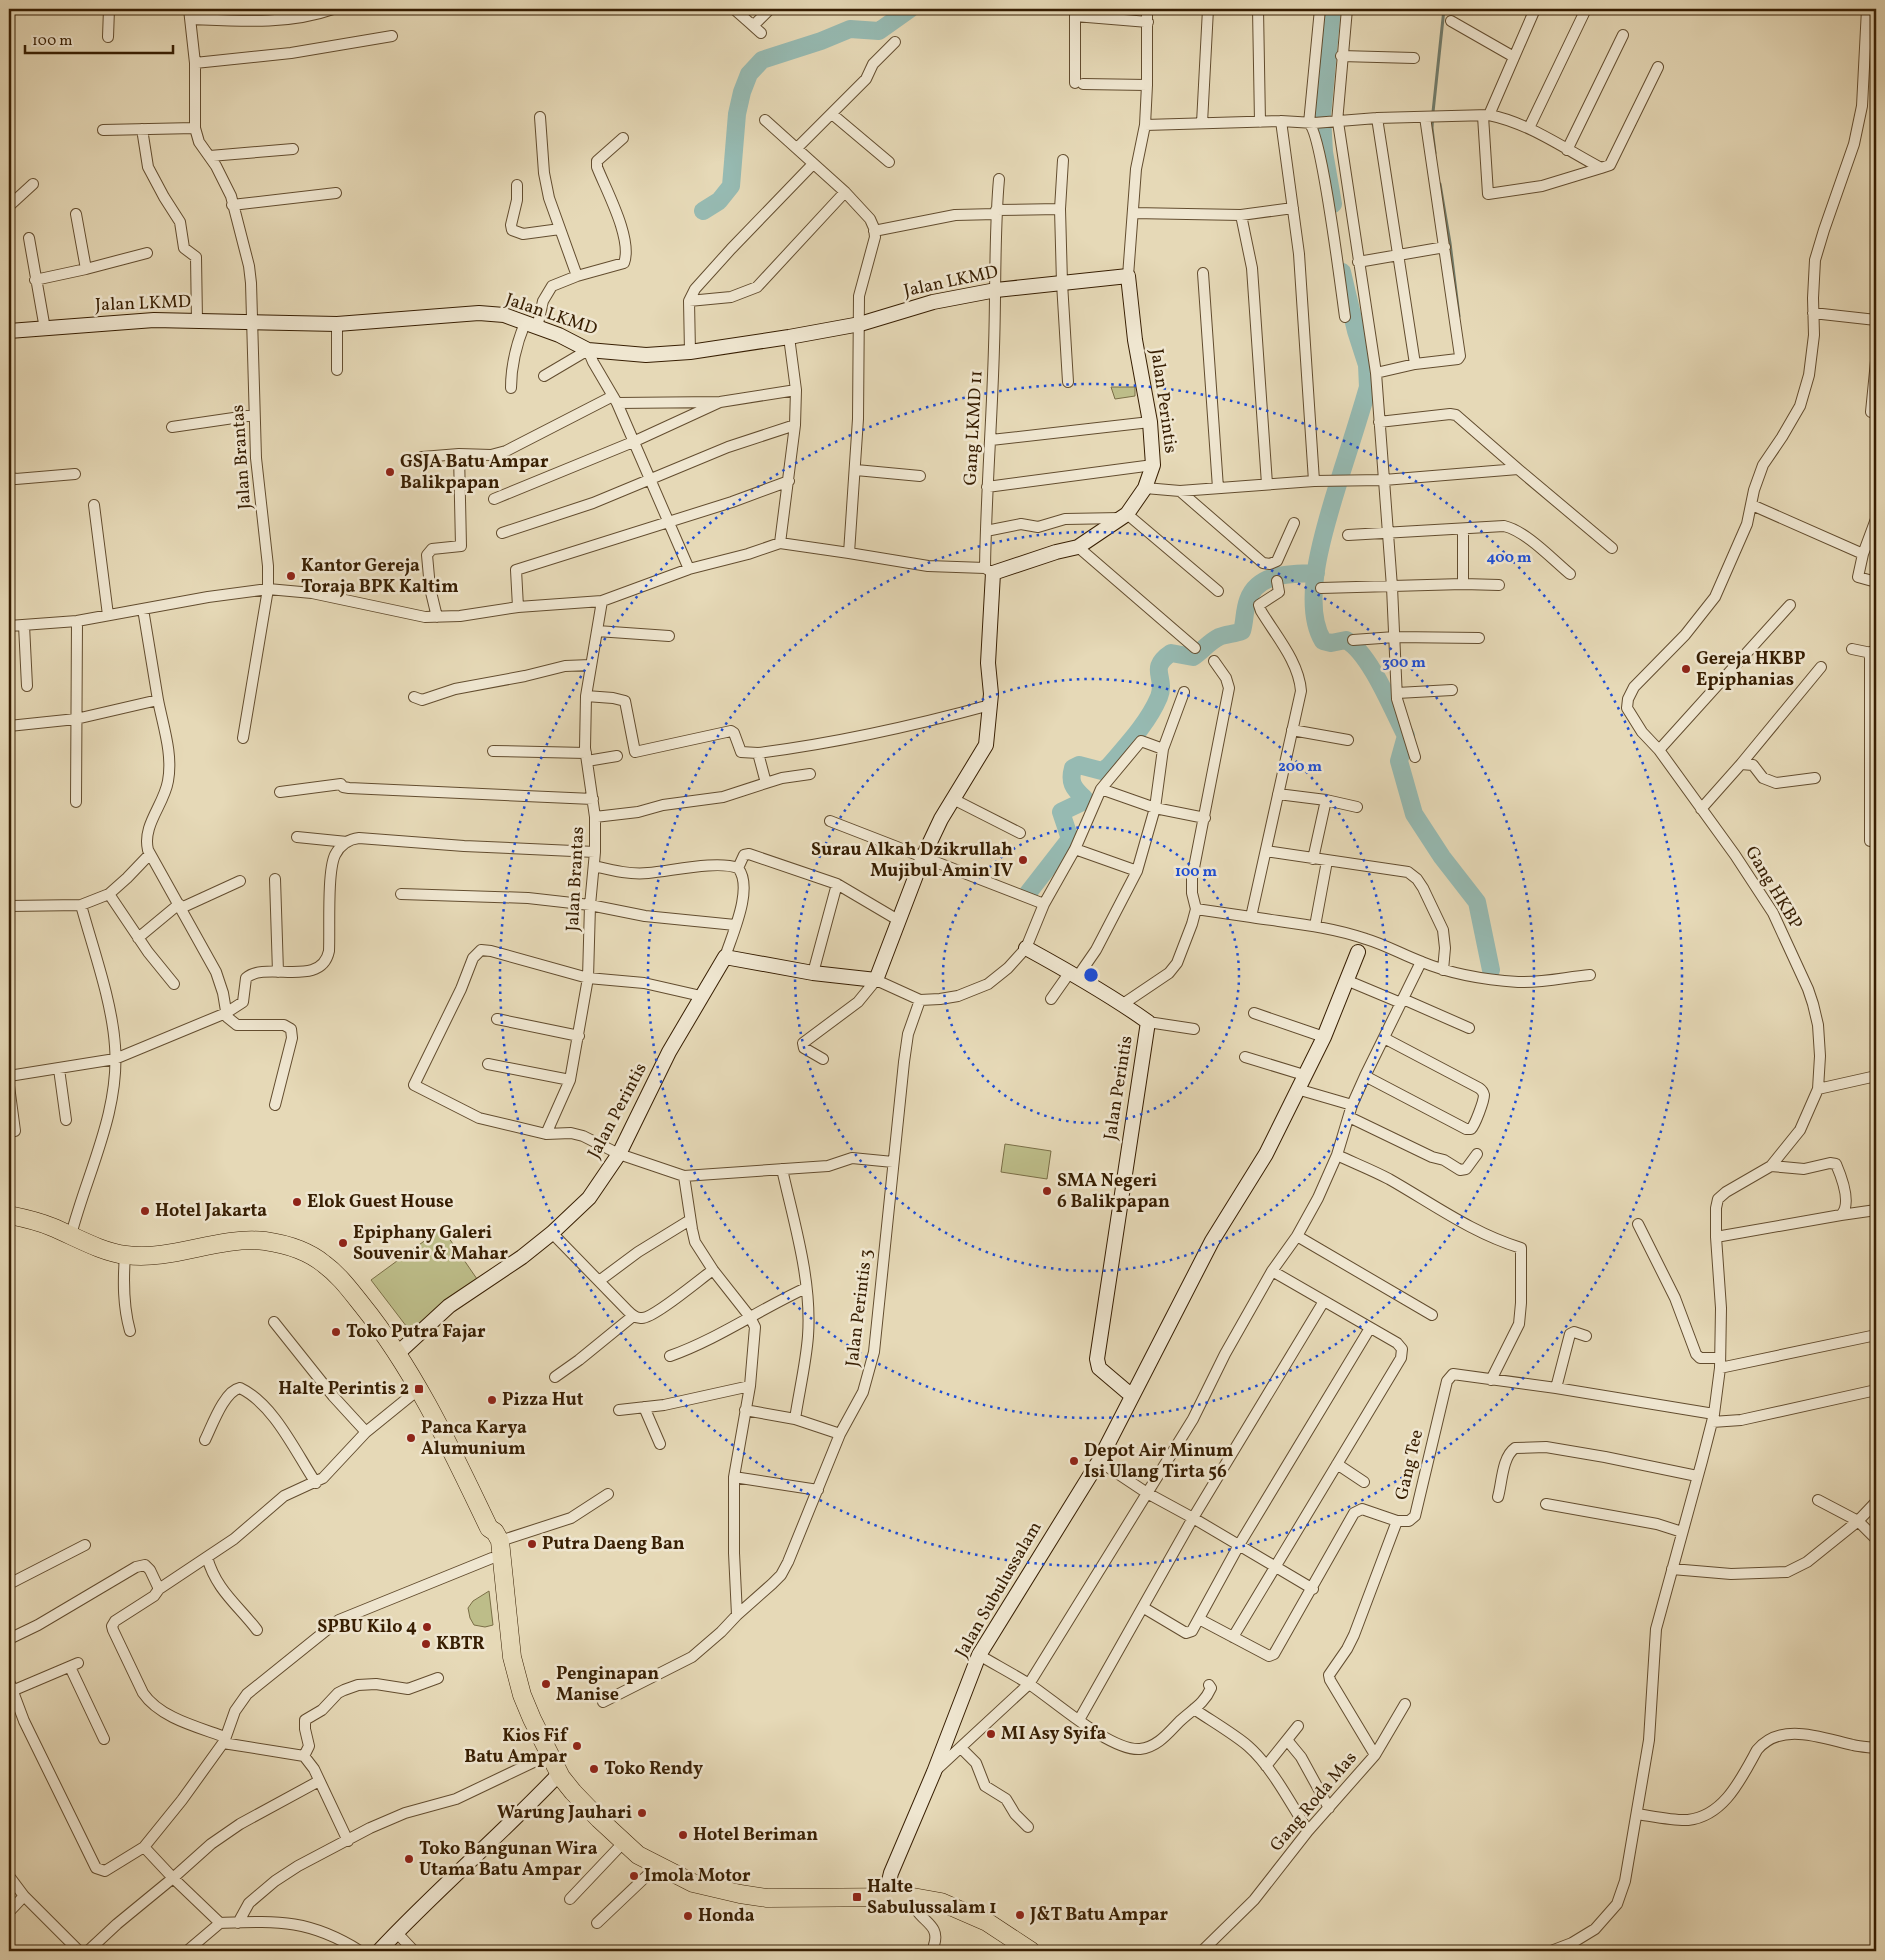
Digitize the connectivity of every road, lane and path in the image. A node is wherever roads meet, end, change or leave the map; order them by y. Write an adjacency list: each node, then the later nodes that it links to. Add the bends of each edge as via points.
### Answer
1 (109, 9): 21 (street)
2 (333, 9): 14 (street, via 263,22)
3 (734, 9): 17 (street)
4 (770, 9): 17 (street)
5 (1147, 9): 16 (street, Jalan Perintis)
6 (1208, 9): 40 (street)
7 (1258, 9): 37 (street)
8 (1320, 9): 41 (street)
9 (1347, 9): 23 (street)
10 (1535, 9): 24 (street)
11 (1586, 9): 44 (street)
12 (1867, 9): 27 (street, Gang HKBP)
13 (1075, 12): 16 (street); 30 (street, via 1079,83)
14 (190, 14): 28 (street)
15 (1451, 21): 24 (street)
16 (1148, 22): 30 (street, Jalan Perintis)
17 (751, 24): 18 (street)
18 (761, 33)
19 (1623, 35): 50 (street)
20 (392, 36): 28 (street, via 300,52)
21 (108, 37)
22 (895, 42): 31 (street, via 873,64 866,79)
23 (1341, 56): 25 (street); 39 (street)
24 (1514, 57): 32 (street)
25 (1414, 58)
26 (1876, 61): 27 (street)
27 (1865, 62): 84 (street, Gang HKBP, via 1862,106 1854,144 1815,260)
28 (195, 63): 43 (street)
29 (1658, 67): 55 (street, via 1610,165)
30 (1148, 85): 42 (street, Jalan Perintis)
31 (832, 114): 48 (street); 53 (street)
32 (1486, 115): 34 (street); 44 (street, via 1505,118); 55 (street, via 1488,194 1542,186)
33 (540, 117): 69 (street, via 547,190)
34 (1425, 117): 35 (street); 72 (street)
35 (1378, 118): 39 (street); 74 (street)
36 (765, 120): 48 (street)
37 (1260, 122): 38 (street); 40 (street)
38 (1281, 122): 41 (street); 63 (street)
39 (1337, 122): 41 (street); 75 (street)
40 (1202, 123): 42 (street)
41 (1312, 123): 85 (street, via 1333,228)
42 (1145, 125): 66 (street, Jalan Perintis, via 1136,168)
43 (195, 128): 45 (street); 51 (street, Jalan Brantas, via 199,142)
44 (1529, 128): 50 (street)
45 (142, 129): 46 (street); 87 (street, via 148,168 180,222 184,248 196,257)
46 (103, 130)
47 (624, 138): 78 (street, via 597,161 597,167 616,209 627,255 624,263)
48 (796, 148): 54 (street)
49 (293, 149): 51 (street)
50 (1567, 150): 55 (street)
51 (210, 156): 61 (street, Jalan Brantas, via 231,196)
52 (1063, 160): 64 (street)
53 (889, 162)
54 (813, 164): 59 (street); 83 (street, via 730,249 695,289)
55 (1601, 168)
56 (999, 179): 65 (street, Gang LKMD 11)
57 (33, 184): 62 (street)
58 (517, 185): 69 (street, via 512,230 523,234)
59 (845, 192): 70 (street, via 870,219); 83 (street, via 757,287 731,296)
60 (336, 193): 61 (street)
61 (232, 205): 88 (street, Jalan Brantas, via 249,266)
62 (9, 206)
63 (1293, 208): 68 (street); 126 (street)
64 (1060, 210): 65 (street); 81 (street)
65 (996, 212): 70 (street, via 955,215); 82 (street, Gang LKMD 11)
66 (1132, 213): 68 (street); 79 (street, Jalan Perintis)
67 (76, 214): 76 (street)
68 (1241, 215): 127 (street, via 1252,268)
69 (560, 229): 78 (street)
70 (874, 232): 90 (street, via 859,296)
71 (29, 238): 80 (street)
72 (1445, 247): 74 (street); 98 (street, via 1460,356 1458,359)
73 (147, 252): 76 (street)
74 (1398, 254): 75 (street); 98 (street)
75 (1358, 262): 100 (street)
76 (86, 269): 80 (street)
77 (1204, 273): 130 (street)
78 (577, 276): 91 (street, via 552,286)
79 (1128, 276): 81 (street, Jalan LKMD); 109 (street, Jalan Perintis, via 1135,340)
80 (35, 280): 92 (street)
81 (1062, 283): 82 (street, Jalan LKMD); 102 (street)
82 (996, 290): 90 (street, Jalan LKMD, via 934,302); 113 (street, Gang LKMD 11)
83 (690, 302): 96 (street)
84 (1813, 313): 86 (street); 134 (street, Gang HKBP, via 1809,375 1800,406 1763,465)
85 (1344, 316)
86 (1876, 320)
87 (197, 321): 88 (street, Jalan LKMD); 92 (street, Jalan LKMD, via 135,321)
88 (252, 322): 89 (street, Jalan LKMD); 108 (street, Jalan Brantas)
89 (337, 324): 91 (street, Jalan LKMD, via 479,313 504,316); 99 (street)
90 (860, 324): 94 (street, Jalan LKMD); 119 (street)
91 (531, 325): 95 (street, Jalan LKMD); 103 (street, via 513,356)
92 (45, 328): 93 (street, Jalan LKMD)
93 (9, 331)
94 (790, 337): 96 (street, Jalan LKMD); 104 (street)
95 (588, 350): 96 (street, Jalan LKMD, via 635,355); 101 (street); 105 (street)
96 (690, 352)
97 (1876, 361): 107 (street)
98 (1415, 364): 100 (street)
99 (337, 370)
100 (1376, 373): 110 (street)
101 (544, 376)
102 (1068, 382)
103 (511, 388)
104 (796, 390): 106 (street); 111 (street)
105 (615, 400): 106 (street); 114 (street); 115 (street, via 506,451 491,456)
106 (720, 402): 114 (street)
107 (1870, 412)
108 (254, 415): 112 (street); 158 (street, Jalan Brantas)
109 (1150, 422): 113 (street); 117 (street, Jalan Perintis)
110 (1379, 422): 118 (street, via 1456,415); 123 (street)
111 (795, 425): 124 (street, via 728,447); 125 (street)
112 (172, 427)
113 (991, 440): 128 (street, Gang LKMD 11)
114 (633, 442): 124 (street); 132 (street)
115 (459, 454): 116 (street); 165 (street, via 461,546 432,549 427,555)
116 (422, 457)
117 (1153, 465): 128 (street); 129 (street, Jalan Perintis)
118 (1518, 469): 123 (street); 146 (street)
119 (856, 470): 121 (street); 147 (street)
120 (75, 474): 122 (street)
121 (920, 476)
122 (9, 479)
123 (1384, 480): 126 (street); 142 (street)
124 (650, 481): 137 (street); 141 (street)
125 (789, 481): 137 (street); 144 (street)
126 (1314, 481): 127 (street)
127 (1267, 484): 130 (street)
128 (987, 486): 140 (street, Gang LKMD 11)
129 (1145, 488): 131 (street); 135 (street, Jalan Perintis)
130 (1218, 488): 131 (street)
131 (1180, 492): 138 (street, via 1263,563 1277,560)
132 (494, 499)
133 (94, 505): 164 (street)
134 (1752, 505): 148 (street); 194 (street, Gang HKBP, via 1734,557 1715,597 1685,635 1634,687 1628,699 1627,708 1642,732)
135 (1124, 516): 140 (street, via 1065,519 1038,527 1021,524); 145 (street, Jalan Perintis); 159 (street)
136 (1876, 519): 148 (street)
137 (668, 521): 149 (street); 162 (street, via 516,570)
138 (1294, 523)
139 (1463, 529): 142 (street); 151 (street, via 1512,528); 154 (street)
140 (986, 531): 150 (street, Gang LKMD 11)
141 (502, 533)
142 (1388, 534): 143 (street); 156 (street)
143 (1348, 535)
144 (780, 543): 147 (street); 149 (street)
145 (1078, 547): 150 (street, Jalan Perintis); 174 (street)
146 (1612, 548)
147 (848, 553): 150 (street, via 928,566)
148 (1863, 554): 153 (street, via 1858,577)
149 (689, 569): 160 (street)
150 (989, 570): 187 (street)
151 (1570, 574)
152 (1277, 582): 190 (street, via 1278,592 1258,604 1300,679 1301,691)
153 (1876, 582)
154 (1464, 584): 155 (street); 156 (street)
155 (1499, 585)
156 (1392, 586): 157 (street); 171 (street)
157 (1321, 588)
158 (268, 589): 163 (street); 165 (street, via 312,593 410,615); 191 (street, Jalan Brantas)
159 (1218, 591)
160 (602, 601): 162 (street); 169 (street, Jalan Brantas)
161 (1790, 605): 194 (street)
162 (518, 607): 165 (street)
163 (143, 609): 164 (street); 186 (street)
164 (108, 615): 166 (street)
165 (437, 617)
166 (77, 621): 167 (street); 188 (street)
167 (24, 625): 168 (street); 180 (street)
168 (9, 626)
169 (597, 631): 170 (street); 178 (street, Jalan Brantas)
170 (669, 636)
171 (1394, 638): 172 (street); 173 (street); 183 (street)
172 (1479, 638)
173 (1353, 640)
174 (1195, 648)
175 (1852, 649): 176 (street)
176 (1873, 653): 216 (street)
177 (1214, 662): 215 (street, via 1229,688)
178 (591, 665): 184 (street, Jalan Brantas); 185 (street, via 565,666 455,689 422,700)
179 (1821, 666): 200 (street)
180 (27, 686)
181 (1452, 690): 183 (street)
182 (1184, 692): 193 (street)
183 (1396, 693): 199 (street)
184 (586, 696): 196 (street, via 625,701 635,752 731,731 741,752); 198 (street, Jalan Brantas)
185 (414, 697)
186 (158, 700): 188 (street); 225 (street, via 169,773 147,834)
187 (990, 705): 196 (street, via 878,734); 208 (street, via 986,745)
188 (76, 719): 189 (street); 210 (street)
189 (9, 726)
190 (1292, 730): 192 (street); 206 (street)
191 (243, 738)
192 (1348, 740)
193 (1163, 749): 204 (street, via 1141,741); 212 (street)
194 (1659, 750): 213 (street, Gang HKBP)
195 (493, 751): 198 (street)
196 (758, 753): 203 (street)
197 (617, 756): 198 (street)
198 (586, 757): 207 (street, Jalan Brantas)
199 (1415, 757)
200 (1741, 764): 202 (street, via 1753,765 1763,778 1776,783); 213 (street)
201 (810, 774): 203 (street)
202 (1815, 778)
203 (766, 783): 214 (street, via 723,797)
204 (1101, 789): 212 (street); 222 (street)
205 (280, 792): 207 (street, via 341,784 349,788)
206 (1278, 794): 209 (street); 223 (street)
207 (593, 799): 214 (street, Jalan Brantas)
208 (953, 799): 218 (street); 226 (street)
209 (1326, 800): 211 (street); 227 (street)
210 (76, 802)
211 (1357, 807)
212 (1154, 808): 215 (street); 231 (street)
213 (1701, 809): 286 (street, Gang HKBP, via 1773,913 1808,989 1818,1025)
214 (595, 817): 224 (street, Jalan Brantas)
215 (1205, 818): 242 (street, via 1192,878)
216 (1873, 820): 220 (street)
217 (830, 821): 226 (street)
218 (1020, 833)
219 (296, 837): 221 (street)
220 (1870, 841)
221 (347, 842): 224 (street, via 359,838); 253 (street, via 334,856 331,870 326,962 312,970)
222 (1075, 850): 231 (street); 237 (street)
223 (1266, 851): 227 (street); 243 (street)
224 (595, 852): 229 (street, Jalan Brantas)
225 (149, 855): 235 (street); 241 (street)
226 (923, 858): 237 (street); 244 (street)
227 (1314, 859): 228 (street)
228 (1327, 861): 246 (street); 252 (street, via 1408,872 1417,879 1443,930)
229 (594, 866): 230 (street, via 646,874 714,866); 239 (street, Jalan Brantas)
230 (738, 868): 234 (street, via 744,855 748,854); 245 (street, via 743,877 744,892)
231 (1138, 871): 255 (street, via 1096,950)
232 (275, 879): 253 (street)
233 (240, 881): 241 (street)
234 (837, 884): 244 (street); 254 (street)
235 (109, 894): 238 (street); 247 (street)
236 (401, 894): 239 (street, via 528,898)
237 (1044, 904): 248 (street)
238 (81, 905): 240 (street); 277 (street, via 110,1014)
239 (590, 905): 245 (street, via 645,916); 257 (street, Jalan Brantas)
240 (9, 906)
241 (180, 906): 247 (street); 266 (street, via 216,972)
242 (1196, 910): 243 (street); 265 (street, via 1177,963 1169,973)
243 (1251, 917): 246 (street)
244 (898, 920): 258 (street)
245 (735, 925): 250 (street)
246 (1315, 926): 251 (street, via 1364,938)
247 (138, 938): 260 (street)
248 (1026, 948): 255 (street, Jalan Perintis); 263 (street, via 988,984 958,996)
249 (1358, 952): 259 (street, Jalan Subulussalam)
250 (726, 957): 254 (street); 261 (street, Jalan Perintis)
251 (1421, 962): 252 (street); 264 (street)
252 (1443, 970): 256 (street, via 1520,982)
253 (278, 972): 266 (street, via 247,976 243,1002)
254 (813, 973): 258 (street)
255 (1074, 974): 262 (street); 265 (street, Jalan Perintis)
256 (1590, 975)
257 (588, 978): 261 (street, via 644,983); 272 (street, Jalan Brantas); 293 (street, via 491,950 481,950 473,958 462,989 414,1085 478,1118)
258 (876, 980): 263 (street); 276 (street, via 858,1002 803,1043 804,1048)
259 (1346, 980): 264 (street); 273 (street, Jalan Subulussalam)
260 (174, 984)
261 (701, 996): 294 (street, Jalan Perintis)
262 (1051, 999)
263 (920, 1000): 297 (street, Jalan Perintis 3, via 908,1034)
264 (1402, 1001): 270 (street); 274 (street)
265 (1123, 1004): 269 (street, Jalan Perintis)
266 (226, 1013): 277 (street); 288 (street, via 237,1025 284,1025 291,1029 292,1038)
267 (1254, 1013): 273 (street)
268 (497, 1019): 272 (street)
269 (1148, 1022): 271 (street); 333 (street, Jalan Perintis, via 1097,1359 1099,1368)
270 (1469, 1028)
271 (1194, 1029)
272 (579, 1036): 284 (street, Jalan Brantas)
273 (1324, 1036): 280 (street, Jalan Subulussalam)
274 (1384, 1038): 282 (street); 282 (street, via 1480,1088 1484,1095 1475,1125 1466,1129)
275 (1245, 1057): 280 (street)
276 (823, 1058)
277 (115, 1059): 279 (street); 307 (street, via 108,1115)
278 (488, 1064): 284 (street)
279 (59, 1069): 281 (street); 291 (street)
280 (1304, 1075): 287 (street, Jalan Subulussalam)
281 (9, 1076)
282 (1365, 1076): 289 (street)
283 (1876, 1076): 286 (street)
284 (570, 1080): 293 (street, Jalan Brantas)
285 (9, 1086): 292 (street)
286 (1818, 1089): 298 (street, via 1800,1130)
287 (1297, 1090): 289 (street); 333 (street, Jalan Subulussalam, via 1266,1154 1212,1241)
288 (275, 1105)
289 (1352, 1105): 290 (street)
290 (1349, 1118): 295 (street, via 1460,1170 1466,1169); 296 (street)
291 (66, 1120)
292 (15, 1131)
293 (546, 1134): 294 (street, via 583,1136)
294 (618, 1154): 300 (street); 306 (street, Jalan Perintis, via 589,1198)
295 (1477, 1154)
296 (1337, 1155): 308 (street); 328 (street, via 1387,1178 1443,1213 1498,1241 1521,1248 1519,1324)
297 (893, 1162): 299 (street, via 852,1158 828,1166); 340 (street, Jalan Perintis 3, via 874,1352 864,1392)
298 (1771, 1166): 303 (street, via 1804,1169 1836,1164 1846,1203); 309 (street, via 1718,1199)
299 (782, 1169): 300 (street); 314 (street)
300 (684, 1176): 304 (street)
301 (1876, 1210): 303 (street)
302 (9, 1215): 307 (highway)
303 (1840, 1215): 309 (street)
304 (690, 1220): 311 (street, via 695,1242); 313 (street)
305 (1638, 1224): 326 (street, via 1675,1298 1696,1354)
306 (552, 1233): 313 (street); 324 (street, Jalan Perintis, via 449,1306)
307 (71, 1235): 310 (highway)
308 (1297, 1236): 312 (street); 316 (street)
309 (1716, 1237): 326 (street, via 1721,1308)
310 (125, 1255): 321 (street, via 124,1304); 324 (highway, via 170,1253 245,1241 281,1244 303,1251 340,1277)
311 (712, 1270): 317 (street, via 645,1318); 318 (street)
312 (1272, 1271): 315 (street); 350 (street, via 1193,1419)
313 (599, 1281): 317 (street)
314 (806, 1288): 318 (street); 338 (street, via 808,1336)
315 (1324, 1301): 320 (street); 356 (street)
316 (1432, 1315)
317 (633, 1316): 327 (street)
318 (750, 1317): 325 (street); 329 (street, via 756,1328)
319 (274, 1322): 339 (street)
320 (1370, 1328): 344 (street, via 1397,1343 1402,1349 1401,1358); 363 (street)
321 (130, 1331)
322 (1876, 1335): 326 (street)
323 (1586, 1336): 330 (street, via 1570,1334)
324 (398, 1354): 331 (highway)
325 (670, 1356)
326 (1720, 1363): 337 (street)
327 (555, 1377)
328 (1491, 1380): 330 (street, Gang Tee); 358 (street, Gang Tee, via 1453,1374 1449,1377 1415,1516 1409,1521)
329 (750, 1386): 334 (street); 336 (street)
330 (1556, 1388): 337 (street, Gang Tee)
331 (419, 1389): 339 (street); 360 (highway)
332 (1876, 1390): 337 (street, Gang Tee, via 1740,1420)
333 (1132, 1396): 343 (street, Jalan Subulussalam)
334 (644, 1407): 335 (street); 342 (street)
335 (620, 1410)
336 (745, 1410): 338 (street); 346 (street)
337 (1713, 1418): 345 (street)
338 (795, 1419): 340 (street)
339 (366, 1432): 348 (street)
340 (840, 1434): 349 (street, Jalan Perintis 3)
341 (205, 1440): 348 (street, via 228,1396 240,1388 263,1404)
342 (660, 1444)
343 (1098, 1460): 350 (street); 378 (street, Jalan Subulussalam)
344 (1337, 1464): 347 (street); 366 (street)
345 (1697, 1476): 352 (street, via 1546,1447 1515,1448 1508,1458); 359 (street)
346 (734, 1477): 349 (street); 372 (street)
347 (1364, 1482)
348 (316, 1483): 364 (street, via 284,1496)
349 (818, 1490): 372 (street, Jalan Perintis 3, via 781,1575)
350 (1147, 1493): 356 (street); 380 (street)
351 (608, 1494): 360 (street, via 571,1518)
352 (1498, 1497)
353 (1818, 1500): 357 (street)
354 (1876, 1502): 357 (street)
355 (1546, 1504): 359 (street, via 1657,1524)
356 (1193, 1518): 363 (street); 371 (street)
357 (1858, 1521): 361 (street); 367 (street, via 1807,1562 1787,1572 1731,1574)
358 (1397, 1522): 370 (street, Gang Tee, via 1358,1509); 393 (street, Gang Roda Mas, via 1348,1649 1329,1675)
359 (1682, 1532): 367 (street)
360 (494, 1534): 365 (highway, via 487,1540); 374 (highway)
361 (1876, 1539)
362 (86, 1545): 368 (street)
363 (1239, 1545): 366 (street); 373 (street)
364 (207, 1558): 369 (street); 375 (street, via 220,1586)
365 (492, 1558): 374 (highway); 389 (street, via 339,1620 247,1694)
366 (1276, 1566): 370 (street); 376 (street)
367 (1672, 1569): 401 (street, via 1656,1628 1649,1740)
368 (9, 1584)
369 (159, 1589): 377 (street, via 147,1567 140,1564); 389 (street, via 115,1621 113,1630 143,1693 152,1704)
370 (1313, 1589): 376 (street, Gang Tee, via 1274,1654 1269,1656)
371 (1144, 1608): 373 (street, via 1186,1633 1192,1631); 386 (street)
372 (737, 1615): 383 (street, Jalan Perintis 3, via 692,1657)
373 (1199, 1619): 376 (street, Gang Tee)
374 (504, 1629): 395 (highway, via 501,1650 516,1703); 398 (highway, via 522,1695)
375 (257, 1630)
376 (1234, 1637)
377 (9, 1639)
378 (979, 1655): 380 (street); 397 (street, Jalan Subulussalam)
379 (438, 1678): 394 (street, via 408,1690 376,1684 340,1691 322,1710 305,1720 309,1746)
380 (1030, 1684): 386 (street); 391 (street)
381 (1209, 1685): 385 (street, via 1207,1698)
382 (11, 1686): 388 (street, via 74,1665); 406 (street, via 24,1721 96,1868 105,1871)
383 (603, 1702)
384 (1405, 1704): 393 (street)
385 (1194, 1709): 386 (street, via 1159,1742 1141,1749 1117,1744); 396 (street, via 1246,1744)
386 (1079, 1720)
387 (1298, 1726): 390 (street)
388 (104, 1739)
389 (224, 1740): 394 (street); 406 (street)
390 (1287, 1740): 396 (street); 400 (street, via 1301,1757)
391 (961, 1748): 397 (street); 402 (street, via 976,1763 984,1786 1006,1799)
392 (1876, 1748): 401 (street, via 1811,1735 1785,1734 1762,1744 1731,1795 1712,1812 1688,1820)
393 (1374, 1755): 400 (street, Gang Roda Mas)
394 (304, 1756): 399 (street)
395 (542, 1758): 398 (highway); 404 (street, via 456,1799 405,1812)
396 (1266, 1766): 403 (street)
397 (934, 1772): 411 (street, Jalan Subulussalam, via 891,1873)
398 (559, 1775): 405 (highway); 418 (street)
399 (319, 1781): 404 (street); 409 (street, via 240,1824 211,1844)
400 (1329, 1808): 403 (street, Gang Roda Mas)
401 (1637, 1814): 428 (street, via 1625,1881 1617,1904 1595,1929)
402 (1028, 1828)
403 (1308, 1831): 427 (street, Gang Roda Mas, via 1254,1900)
404 (348, 1841): 416 (street, via 275,1881 249,1903)
405 (623, 1843): 407 (highway); 413 (street)
406 (144, 1847): 409 (street)
407 (657, 1866): 411 (highway, via 693,1883 766,1898); 417 (street)
408 (9, 1876): 410 (street)
409 (173, 1878): 415 (street); 421 (street)
410 (24, 1896): 414 (street); 420 (street)
411 (885, 1897): 412 (highway)
412 (913, 1898): 419 (street, via 915,1910 935,1931); 426 (highway, via 960,1909 988,1922)
413 (570, 1900)
414 (9, 1912)
415 (220, 1923): 416 (street); 422 (street)
416 (238, 1923): 423 (street, via 284,1923 314,1928)
417 (597, 1923)
418 (397, 1934): 424 (street); 425 (street)
419 (934, 1945)
420 (79, 1951)
421 (88, 1951)
422 (187, 1951)
423 (360, 1951)
424 (380, 1951)
425 (414, 1951)
426 (1031, 1951)
427 (1202, 1951)
428 (1551, 1951)

